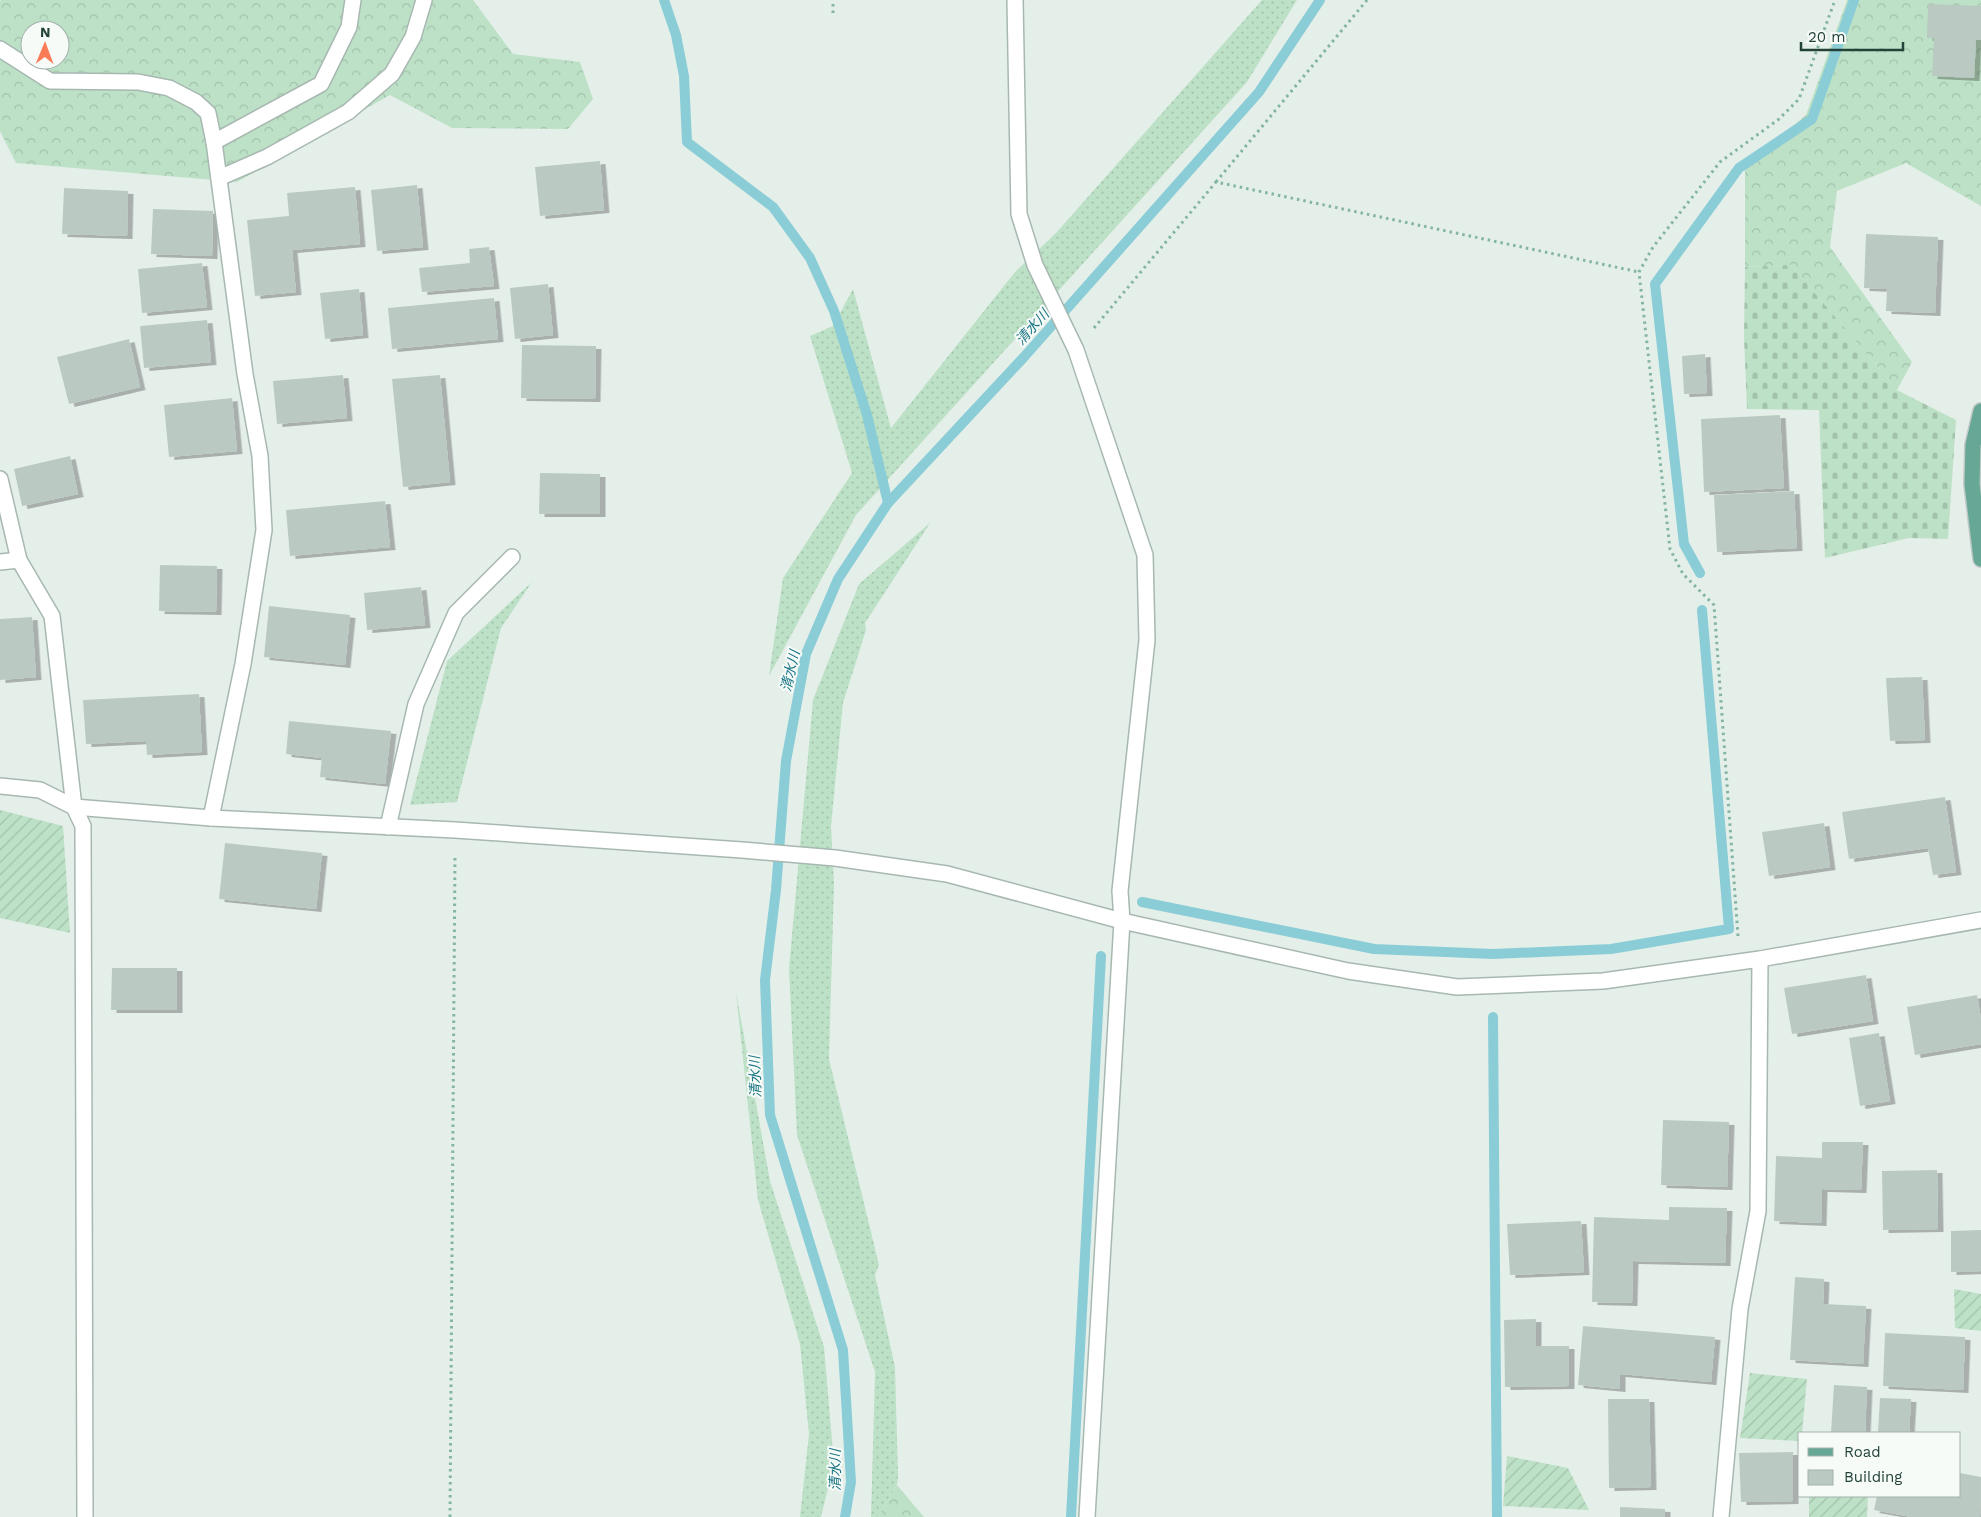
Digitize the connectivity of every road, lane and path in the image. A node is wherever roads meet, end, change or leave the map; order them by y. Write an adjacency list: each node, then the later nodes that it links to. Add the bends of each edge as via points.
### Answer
1 (352, 0): 9 (street, via 349,27 320,84)
2 (424, 0): 10 (street, via 413,37 392,74 348,112 267,157)
3 (833, 0): 7 (path)
4 (1015, 0): 13 (street, via 1019,214 1035,265)
5 (1367, 0): 11 (path)
6 (1835, 0): 12 (path, via 1799,99 1779,119 1720,162 1653,247)
7 (833, 13)
8 (0, 50): 9 (street, via 50,81 138,82 169,88 196,102 208,114)
9 (214, 142): 10 (street)
10 (219, 178): 22 (street, via 245,374 260,456 264,530 243,664)
11 (1216, 182): 12 (path); 13 (path)
12 (1639, 272): 28 (path, via 1670,549 1683,574 1714,605)
13 (1076, 350): 26 (street, via 1145,555 1147,640 1120,890)
14 (1981, 410): 17 (main road, via 1973,445 1972,484)
15 (0, 479): 18 (street)
16 (512, 557): 23 (street, via 456,613 416,704)
17 (1981, 559)
18 (18, 560): 19 (street); 21 (street, via 52,616)
19 (0, 562)
20 (0, 786): 21 (street, via 40,790)
21 (74, 807): 22 (street); 29 (street, via 83,826)
22 (211, 818): 23 (street)
23 (388, 827): 24 (street)
24 (455, 830): 26 (street, via 835,858 947,874); 30 (path)
25 (1981, 920): 27 (street)
26 (1122, 921): 28 (street, via 1348,971 1457,987 1602,981); 31 (street)
27 (1760, 959): 28 (street); 32 (street, via 1758,1211 1740,1309)
28 (1740, 962)
29 (85, 1517)
30 (450, 1517)
31 (1087, 1517)
32 (1722, 1517)

